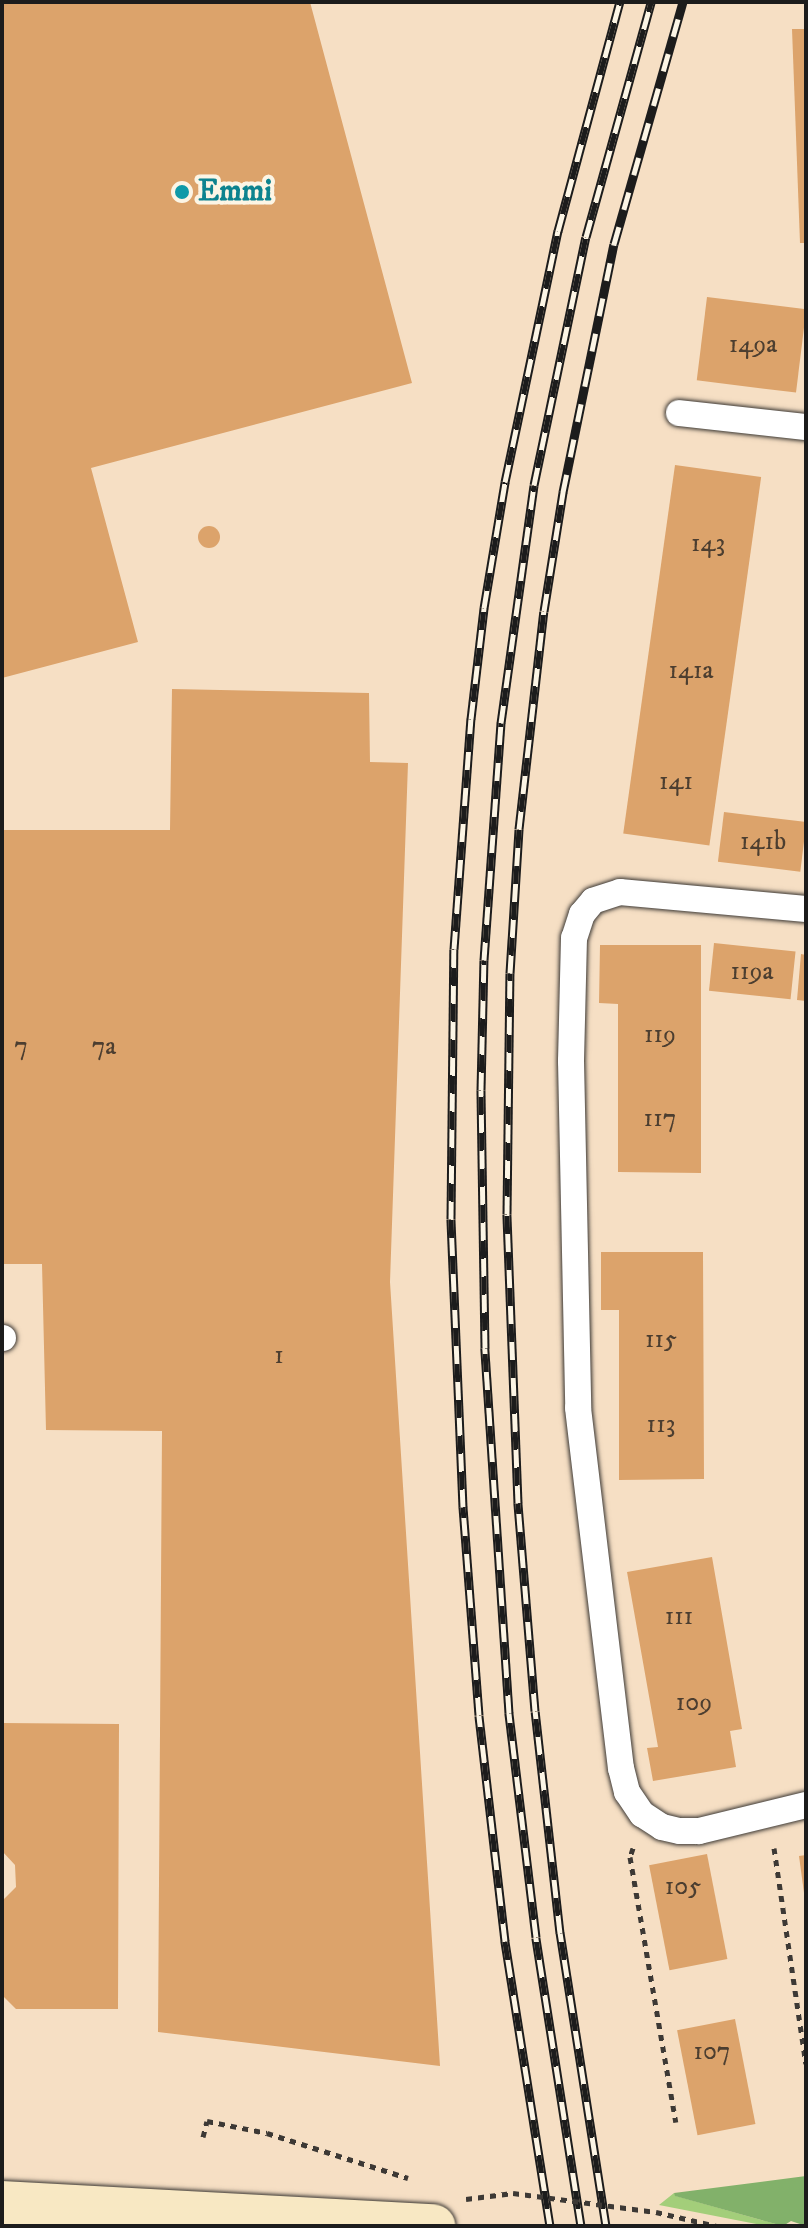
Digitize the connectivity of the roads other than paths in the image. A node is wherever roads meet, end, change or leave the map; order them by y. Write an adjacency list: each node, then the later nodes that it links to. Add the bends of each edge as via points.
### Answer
1 (679, 413): 2 (lane)
2 (806, 427)
3 (806, 909): 4 (lane, via 620,892 593,901 574,938 571,1032 578,1408 627,1792 642,1814 680,1831)
4 (806, 1805)
5 (2, 2203): 6 (main road)
6 (128, 2210): 7 (main road); 8 (main road)
7 (453, 2210)
8 (190, 2226)

